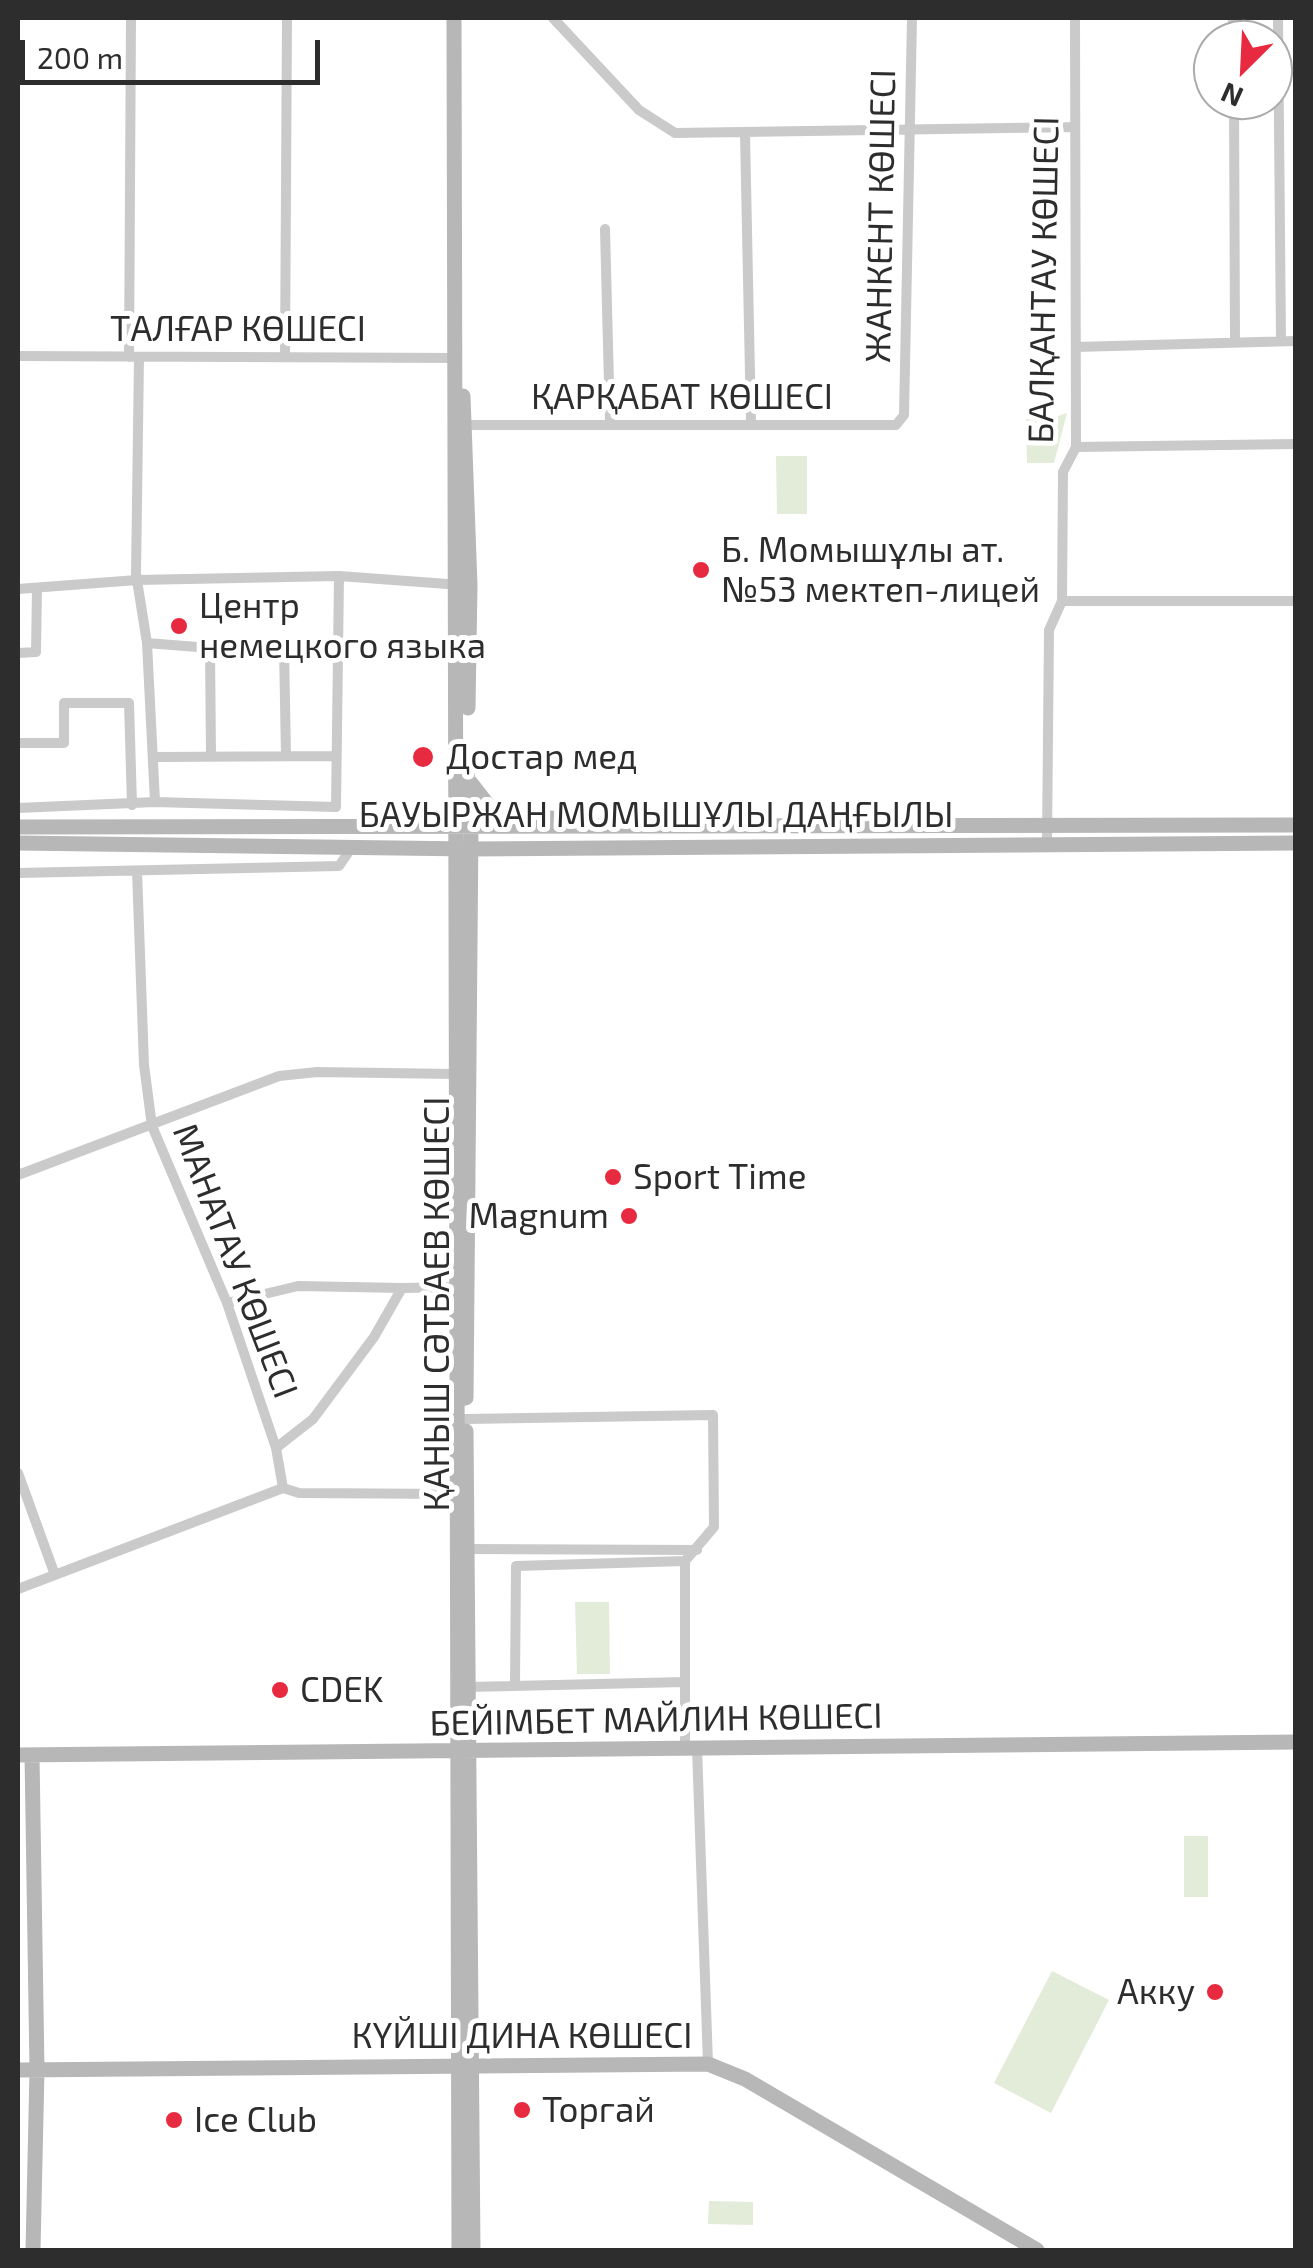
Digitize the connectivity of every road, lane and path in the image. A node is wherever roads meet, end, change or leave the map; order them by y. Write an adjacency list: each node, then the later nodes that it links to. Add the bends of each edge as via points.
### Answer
1 (131, 18): 18 (street)
2 (287, 18): 19 (street)
3 (454, 18): 20 (main road, ҚАНЫШ СӘТБАЕВ КӨШЕСІ)
4 (553, 18): 11 (street, via 652,123 675,133)
5 (912, 18): 10 (street, ЖАНКЕНТ КӨШЕСІ)
6 (1074, 18): 9 (street, БАЛҚАНТАУ КӨШЕСІ)
7 (1278, 18): 13 (street)
8 (1234, 120): 15 (street)
9 (1075, 126): 10 (street); 16 (street, БАЛҚАНТАУ КӨШЕСІ)
10 (910, 132): 11 (street); 21 (street, ЖАНКЕНТ КӨШЕСІ)
11 (745, 134): 23 (street)
12 (604, 229): 22 (street)
13 (1280, 341): 14 (street); 15 (street)
14 (1296, 341)
15 (1235, 342): 16 (street)
16 (1076, 347): 26 (street, БАЛҚАНТАУ КӨШЕСІ)
17 (18, 356): 18 (street, ТАЛҒАР КӨШЕСІ)
18 (134, 357): 19 (street, ТАЛҒАР КӨШЕСІ); 28 (street)
19 (285, 357): 20 (street, ТАЛҒАР КӨШЕСІ)
20 (458, 358): 24 (main road, ҚАНЫШ СӘТБАЕВ КӨШЕСІ)
21 (904, 415): 23 (street, ҚАРҚАБАТ КӨШЕСІ, via 896,425)
22 (610, 423): 23 (street, ҚАРҚАБАТ КӨШЕСІ); 24 (street, ҚАРҚАБАТ КӨШЕСІ)
23 (752, 423)
24 (461, 425): 29 (main road, ҚАНЫШ СӘТБАЕВ КӨШЕСІ)
25 (1296, 444): 26 (street)
26 (1076, 447): 32 (street, БАЛҚАНТАУ КӨШЕСІ, via 1063,472)
27 (338, 576): 28 (street); 29 (street); 37 (street)
28 (137, 580): 30 (street); 34 (street)
29 (464, 585): 44 (main road, ҚАНЫШ СӘТБАЕВ КӨШЕСІ); 52 (main road, ҚАНЫШ СӘТБАЕВ КӨШЕСІ)
30 (38, 588): 31 (street); 38 (street, via 36,652)
31 (18, 589)
32 (1062, 601): 33 (street); 54 (street, БАЛҚАНТАУ КӨШЕСІ, via 1049,630)
33 (1296, 601)
34 (147, 643): 35 (street); 40 (street)
35 (210, 648): 36 (street); 41 (street)
36 (284, 648): 37 (street); 42 (street)
37 (336, 648): 43 (street)
38 (18, 653)
39 (18, 743): 46 (street, via 64,742 64,703 129,703)
40 (155, 756): 41 (street); 45 (street)
41 (211, 756): 42 (street)
42 (286, 756): 43 (street)
43 (336, 756): 47 (street, via 336,807)
44 (467, 766): 52 (main road, ҚАНЫШ СӘТБАЕВ КӨШЕСІ); 53 (main road, via 473,790 492,810 550,814)
45 (154, 802): 46 (street); 47 (street)
46 (132, 805): 48 (street)
47 (257, 805): 51 (street)
48 (18, 808)
49 (1296, 825): 54 (main road, БАУЫРЖАН МОМЫШҰЛЫ ДАҢҒЫЛЫ)
50 (18, 827): 51 (main road, БАУЫРЖАН МОМЫШҰЛЫ ДАҢҒЫЛЫ)
51 (257, 828): 52 (main road, БАУЫРЖАН МОМЫШҰЛЫ ДАҢҒЫЛЫ)
52 (465, 828): 53 (main road, БАУЫРЖАН МОМЫШҰЛЫ ДАҢҒЫЛЫ); 58 (main road, ҚАНЫШ СӘТБАЕВ КӨШЕСІ)
53 (602, 828): 54 (main road, БАУЫРЖАН МОМЫШҰЛЫ ДАҢҒЫЛЫ)
54 (1046, 834): 56 (main road, БАУЫРЖАН МОМЫШҰЛЫ ДАҢҒЫЛЫ); 58 (main road, БАУЫРЖАН МОМЫШҰЛЫ ДАҢҒЫЛЫ)
55 (18, 843): 57 (main road, БАУЫРЖАН МОМЫШҰЛЫ ДАҢҒЫЛЫ)
56 (1296, 843)
57 (352, 848): 58 (main road, БАУЫРЖАН МОМЫШҰЛЫ ДАҢҒЫЛЫ); 59 (street, via 338,866)
58 (464, 849): 61 (main road, ҚАНЫШ СӘТБАЕВ КӨШЕСІ); 64 (main road, ҚАНЫШ СӘТБАЕВ КӨШЕСІ)
59 (137, 871): 60 (street); 62 (street, МАНАТАУ КӨШЕСІ)
60 (18, 873)
61 (455, 1074): 62 (street, via 279,1076); 64 (main road, ҚАНЫШ СӘТБАЕВ КӨШЕСІ)
62 (152, 1126): 63 (street); 66 (street, МАНАТАУ КӨШЕСІ)
63 (18, 1175)
64 (462, 1286): 65 (street); 67 (main road, ҚАНЫШ СӘТБАЕВ КӨШЕСІ); 71 (main road, ҚАНЫШ СӘТБАЕВ КӨШЕСІ)
65 (402, 1288): 66 (street, via 298,1286); 68 (street, via 313,1419)
66 (227, 1303): 68 (street, МАНАТАУ КӨШЕСІ)
67 (465, 1419): 72 (main road, ҚАНЫШ СӘТБАЕВ КӨШЕСІ); 73 (street, via 712,1415 714,1527)
68 (276, 1448): 70 (street, МАНАТАУ КӨШЕСІ)
69 (18, 1474): 75 (street)
70 (283, 1488): 71 (street); 75 (street)
71 (456, 1494): 72 (main road, ҚАНЫШ СӘТБАЕВ КӨШЕСІ)
72 (462, 1549): 73 (street); 79 (main road, ҚАНЫШ СӘТБАЕВ КӨШЕСІ); 82 (main road, ҚАНЫШ СӘТБАЕВ КӨШЕСІ)
73 (698, 1550): 74 (street)
74 (685, 1561): 77 (street); 78 (street, via 516,1566)
75 (55, 1575): 76 (street)
76 (18, 1589)
77 (685, 1682): 78 (street); 81 (street)
78 (515, 1684): 79 (street)
79 (470, 1687): 82 (main road, ҚАНЫШ СӘТБАЕВ КӨШЕСІ)
80 (1296, 1742): 81 (main road, БЕЙІМБЕТ МАЙЛИН КӨШЕСІ)
81 (691, 1749): 82 (main road, БЕЙІМБЕТ МАЙЛИН КӨШЕСІ); 84 (street)
82 (463, 1752): 83 (main road, БЕЙІМБЕТ МАЙЛИН КӨШЕСІ); 85 (main road, ҚАНЫШ СӘТБАЕВ КӨШЕСІ)
83 (25, 1754): 87 (main road)
84 (708, 2064): 85 (main road, КҮЙШІ ДИНА КӨШЕСІ); 91 (main road, КҮЙШІ ДИНА КӨШЕСІ, via 745,2078)
85 (465, 2066): 87 (main road, КҮЙШІ ДИНА КӨШЕСІ); 89 (main road, ҚАНЫШ СӘТБАЕВ КӨШЕСІ); 90 (main road, ҚАНЫШ СӘТБАЕВ КӨШЕСІ)
86 (18, 2070): 87 (main road, КҮЙШІ ДИНА КӨШЕСІ)
87 (37, 2070): 88 (main road)
88 (33, 2250)
89 (460, 2250)
90 (472, 2250)
91 (1037, 2250)

